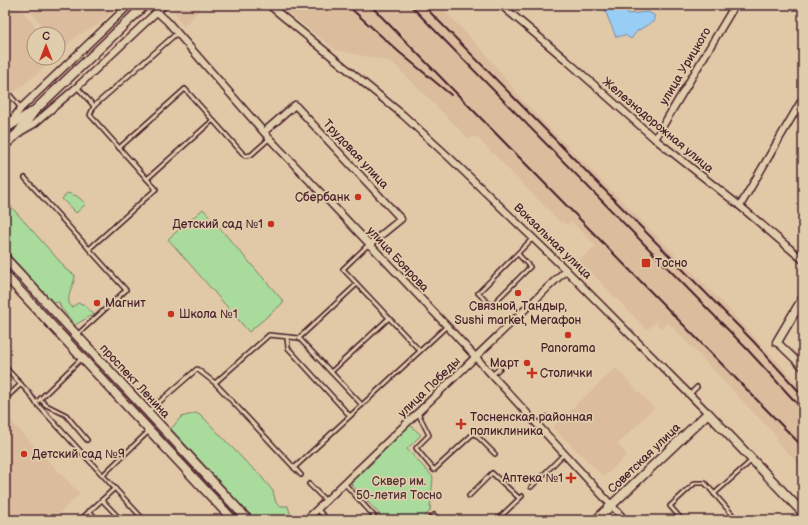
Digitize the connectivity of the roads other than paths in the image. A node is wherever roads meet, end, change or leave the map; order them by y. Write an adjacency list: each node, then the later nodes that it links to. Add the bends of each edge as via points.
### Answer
1 (129, 5): 13 (street)
2 (146, 5): 14 (main road)
3 (164, 5): 7 (street)
4 (269, 5): 26 (street, Вокзальная улица, via 403,115)
5 (501, 5): 20 (street, Железнодорожная улица)
6 (735, 5): 20 (street, улица Урицкого)
7 (157, 12): 8 (street, улица Боярова); 9 (street)
8 (178, 33): 12 (lane); 17 (street, улица Боярова)
9 (77, 87): 12 (lane); 18 (street, via 34,124)
10 (8, 94): 13 (lane)
11 (803, 98): 25 (street)
12 (94, 106): 22 (lane, via 90,115)
13 (21, 108): 16 (street)
14 (34, 110): 16 (main road); 18 (main road)
15 (213, 120): 19 (lane, via 245,156); 22 (lane, via 185,89); 24 (lane)
16 (6, 127)
17 (264, 132): 19 (street, улица Боярова); 27 (street, Трудовая улица, via 295,105 401,219)
18 (18, 133): 21 (main road)
19 (269, 138): 27 (street, улица Боярова)
20 (655, 139): 25 (street, Железнодорожная улица)
21 (5, 145)
22 (119, 148): 24 (lane)
23 (25, 178): 28 (lane)
24 (147, 179): 28 (lane, via 156,189)
25 (740, 206): 31 (street, Железнодорожная улица)
26 (533, 238): 29 (lane); 32 (street, Вокзальная улица)
27 (368, 244): 34 (lane, via 343,269); 37 (street, улица Боярова)
28 (89, 249): 38 (lane, via 126,290)
29 (518, 254): 29 (lane, via 478,293 491,306 530,267)
30 (5, 258): 38 (main road, проспект Ленина)
31 (803, 260)
32 (566, 270): 43 (street, улица Победы); 53 (street, Вокзальная улица)
33 (5, 275): 44 (main road, проспект Ленина)
34 (357, 284): 36 (lane); 40 (lane)
35 (803, 298): 41 (main road)
36 (389, 318): 42 (lane); 48 (lane)
37 (447, 326): 42 (lane); 43 (street, улица Боярова)
38 (76, 335): 58 (main road, проспект Ленина)
39 (287, 337): 40 (lane); 50 (lane, via 270,335); 61 (lane, via 288,348)
40 (299, 338): 48 (lane)
41 (777, 342): 46 (street)
42 (420, 351): 57 (lane)
43 (475, 357): 49 (street, улица Боярова); 59 (street, улица Победы)
44 (82, 358): 54 (lane); 64 (main road, проспект Ленина)
45 (5, 367): 51 (lane)
46 (803, 367)
47 (500, 368): 49 (lane)
48 (331, 372): 57 (lane)
49 (492, 375): 63 (street, улица Боярова)
50 (215, 383): 58 (lane, via 197,368); 69 (lane)
51 (21, 384): 55 (lane); 56 (lane)
52 (697, 386): 53 (lane)
53 (690, 394): 60 (street, Вокзальная улица)
54 (40, 399): 56 (lane); 65 (lane, via 66,415)
55 (5, 400)
56 (36, 403): 70 (lane)
57 (362, 405): 61 (lane)
58 (148, 412): 89 (main road, проспект Ленина)
59 (418, 413): 66 (lane, via 429,435 416,448 434,470 474,433); 72 (street, улица Победы)
60 (708, 413): 68 (main road, Вокзальная улица); 80 (main road, Советская улица)
61 (350, 416): 69 (lane)
62 (546, 416): 63 (lane)
63 (538, 425): 67 (street, улица Боярова)
64 (149, 431): 70 (lane); 88 (main road, проспект Ленина)
65 (88, 440)
66 (495, 454)
67 (564, 454): 74 (lane); 80 (street, улица Боярова)
68 (752, 460): 76 (lane); 83 (main road, Вокзальная улица)
69 (294, 468): 71 (lane)
70 (103, 475): 75 (lane)
71 (301, 475)
72 (344, 483): 79 (street, улица Победы); 92 (lane, via 374,516)
73 (309, 484): 79 (lane)
74 (531, 487)
75 (114, 488): 78 (lane); 87 (lane)
76 (714, 494): 98 (lane, via 705,483 695,483 670,506); 99 (lane)
77 (469, 496): 95 (lane, via 492,473 520,497)
78 (102, 500): 82 (lane); 86 (lane)
79 (326, 501): 81 (street, улица Победы)
80 (611, 506): 96 (main road, Советская улица); 97 (street, улица Боярова)
81 (317, 509): 90 (street, улица Победы); 91 (lane)
82 (90, 511): 84 (lane); 85 (lane)
83 (803, 513)
84 (80, 520)
85 (98, 520)
86 (121, 520)
87 (144, 520)
88 (232, 520)
89 (248, 520)
90 (306, 520)
91 (328, 520)
92 (374, 520)
93 (428, 520): 94 (lane, via 434,515)
94 (439, 520)
95 (497, 520)
96 (596, 520)
97 (624, 520)
98 (682, 520)
99 (737, 520)

